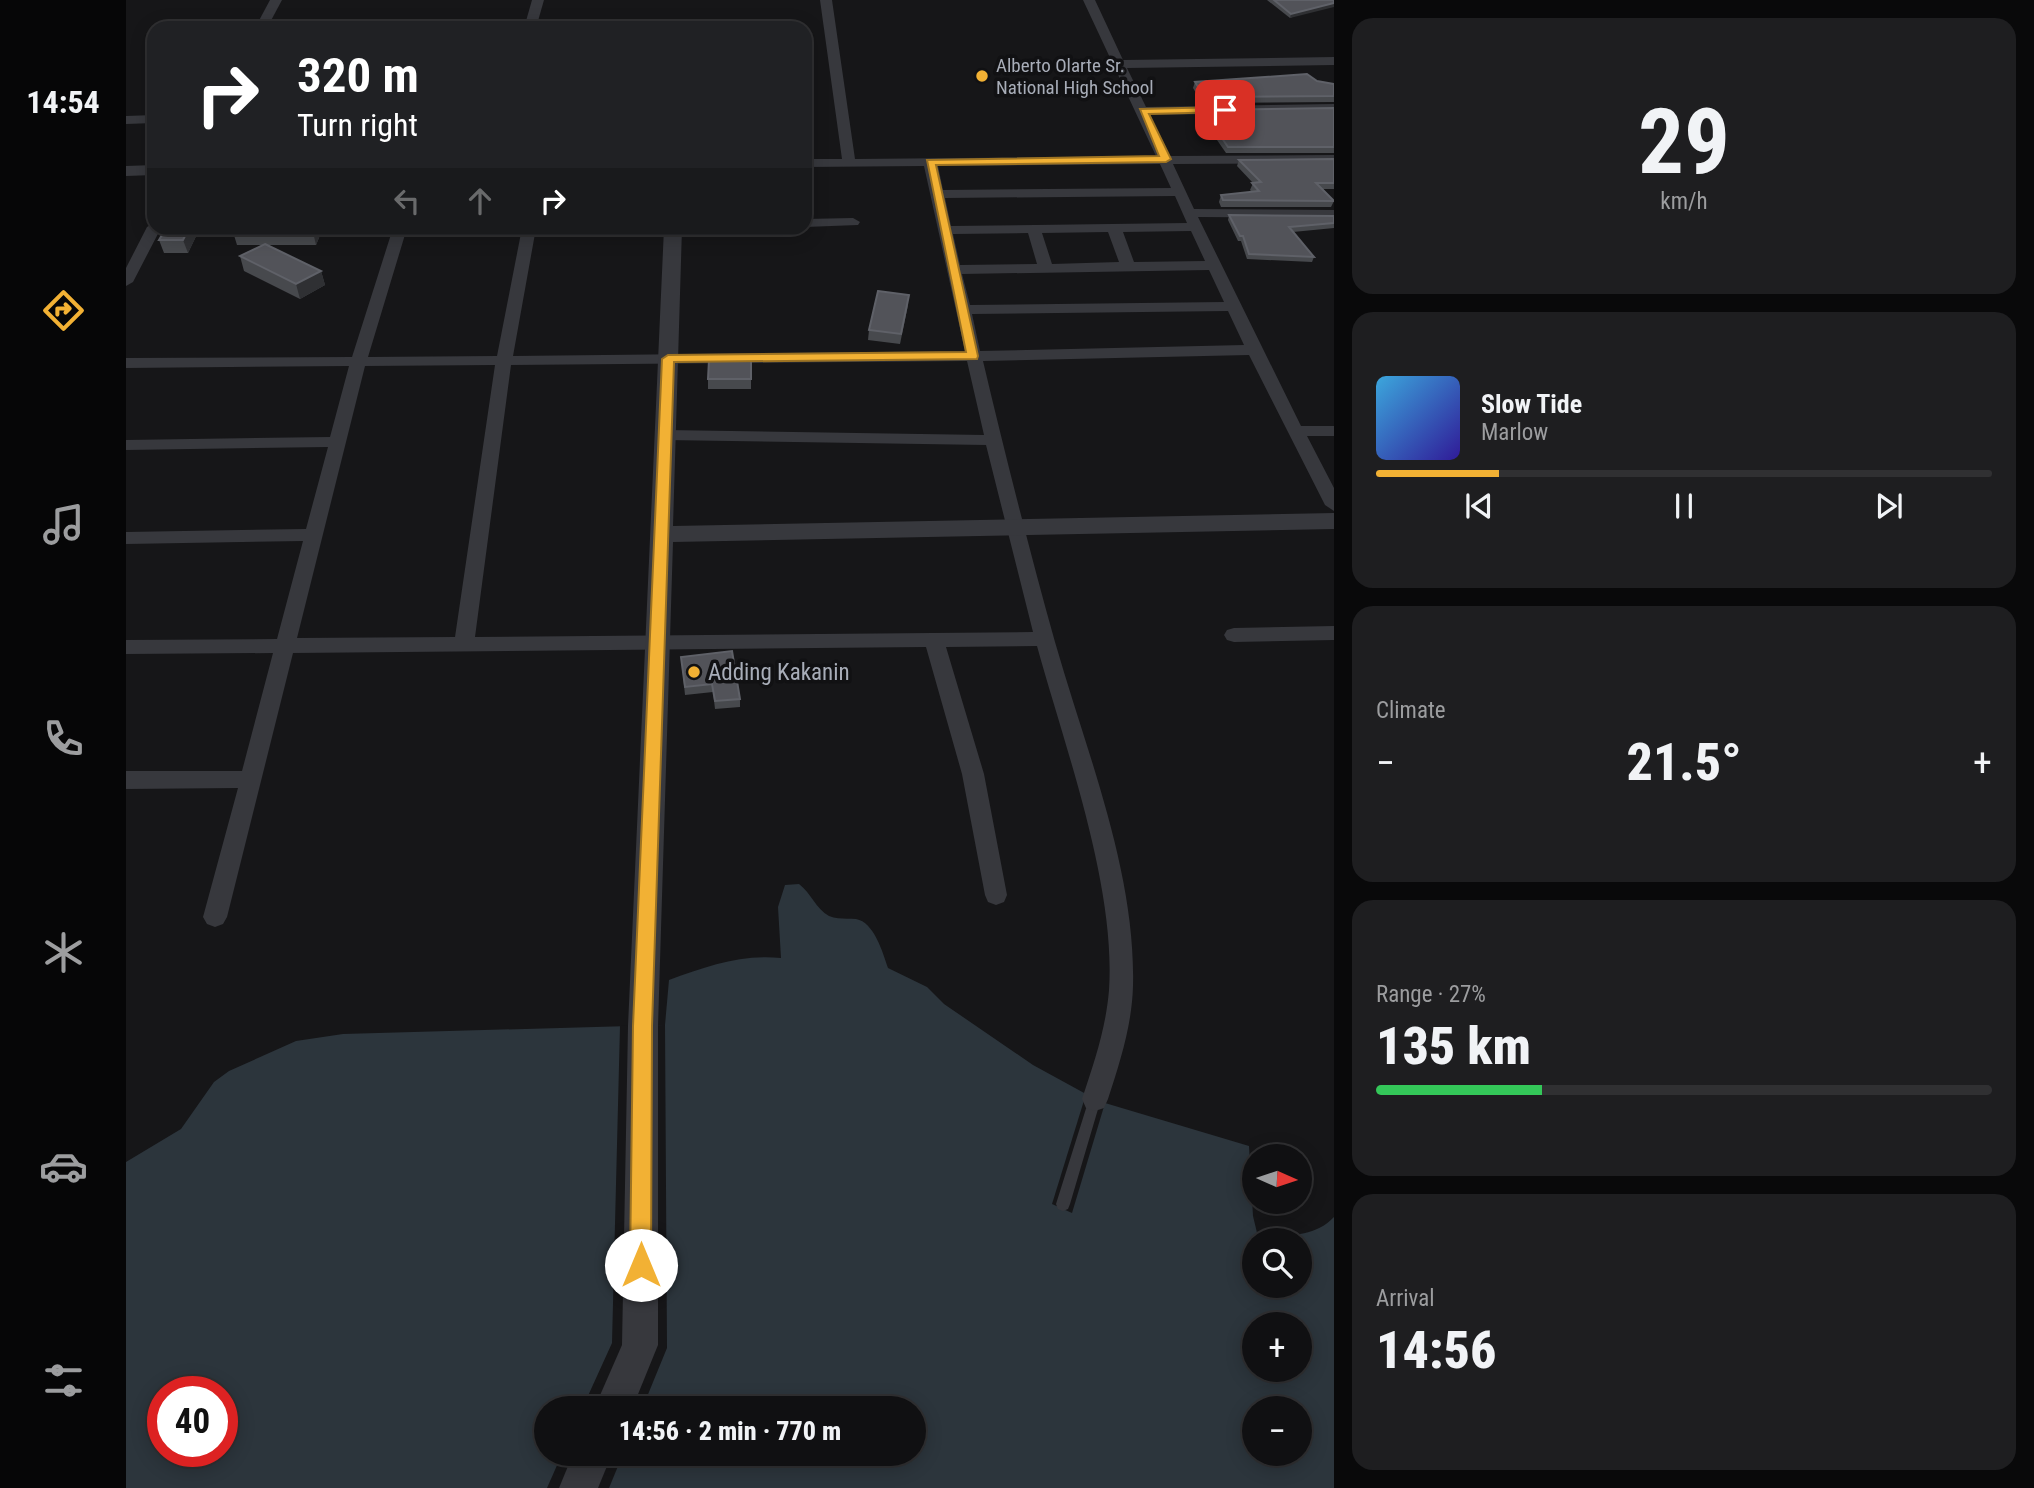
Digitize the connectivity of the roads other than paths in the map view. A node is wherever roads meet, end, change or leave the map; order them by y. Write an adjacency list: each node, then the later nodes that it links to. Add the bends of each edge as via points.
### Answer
1 (276, 0): 5 (street)
2 (538, 0): 6 (street)
3 (826, 0): 17 (street)
4 (1089, 0): 8 (street)
5 (265, 21)
6 (532, 21)
7 (1334, 61): 8 (street)
8 (1120, 64): 10 (street)
9 (1334, 108): 10 (street)
10 (1143, 111): 13 (street)
11 (147, 119): 12 (street)
12 (126, 120)
13 (1166, 159): 14 (street); 20 (street); 21 (street)
14 (1334, 159)
15 (930, 162): 17 (street); 20 (street); 22 (street)
16 (812, 163): 17 (street)
17 (849, 163)
18 (147, 170): 19 (street)
19 (126, 171)
20 (1133, 176): 21 (street); 22 (street)
21 (1181, 192): 24 (street)
22 (937, 194): 29 (street)
23 (1334, 214): 24 (street)
24 (1194, 220): 27 (street); 34 (street)
25 (853, 222): 26 (street)
26 (812, 223)
27 (1114, 228): 28 (street); 35 (street)
28 (1034, 229): 29 (street); 36 (street)
29 (945, 230): 37 (street)
30 (150, 235): 38 (street)
31 (398, 235): 43 (street)
32 (528, 235): 45 (street)
33 (673, 235): 44 (street)
34 (1215, 265): 35 (street); 39 (street)
35 (1128, 267): 36 (street)
36 (1046, 268): 37 (street)
37 (954, 270): 40 (street)
38 (126, 282)
39 (1234, 306): 40 (street); 41 (street)
40 (962, 310): 42 (street)
41 (1254, 350): 42 (street); 47 (street)
42 (972, 356): 44 (street); 50 (street)
43 (359, 359): 45 (street); 46 (street); 51 (street)
44 (668, 359): 45 (street); 49 (street)
45 (504, 360): 64 (street)
46 (126, 363)
47 (1296, 431): 48 (street); 53 (street)
48 (1334, 431)
49 (665, 435): 50 (street); 56 (street)
50 (994, 440): 55 (street)
51 (338, 442): 52 (street); 57 (street)
52 (126, 444)
53 (1334, 505)
54 (1334, 522): 55 (street)
55 (1017, 530): 56 (street); 61 (street)
56 (662, 534): 63 (street)
57 (315, 535): 58 (street); 66 (street)
58 (126, 538)
59 (1334, 633): 60 (street)
60 (1234, 635)
61 (1045, 639): 62 (street); 71 (street, via 1105,851 1116,919 1119,1014)
62 (934, 640): 63 (street); 69 (street, via 973,774)
63 (658, 643): 64 (street); 73 (street, via 643,1026 640,1345)
64 (464, 645): 66 (street)
65 (126, 647): 66 (street)
66 (287, 647): 67 (street)
67 (251, 779): 68 (street); 70 (street)
68 (126, 780)
69 (996, 895)
70 (215, 917)
71 (1095, 1098): 72 (lane)
72 (1063, 1205)
73 (618, 1396)
74 (588, 1466): 75 (street)
75 (578, 1488)

